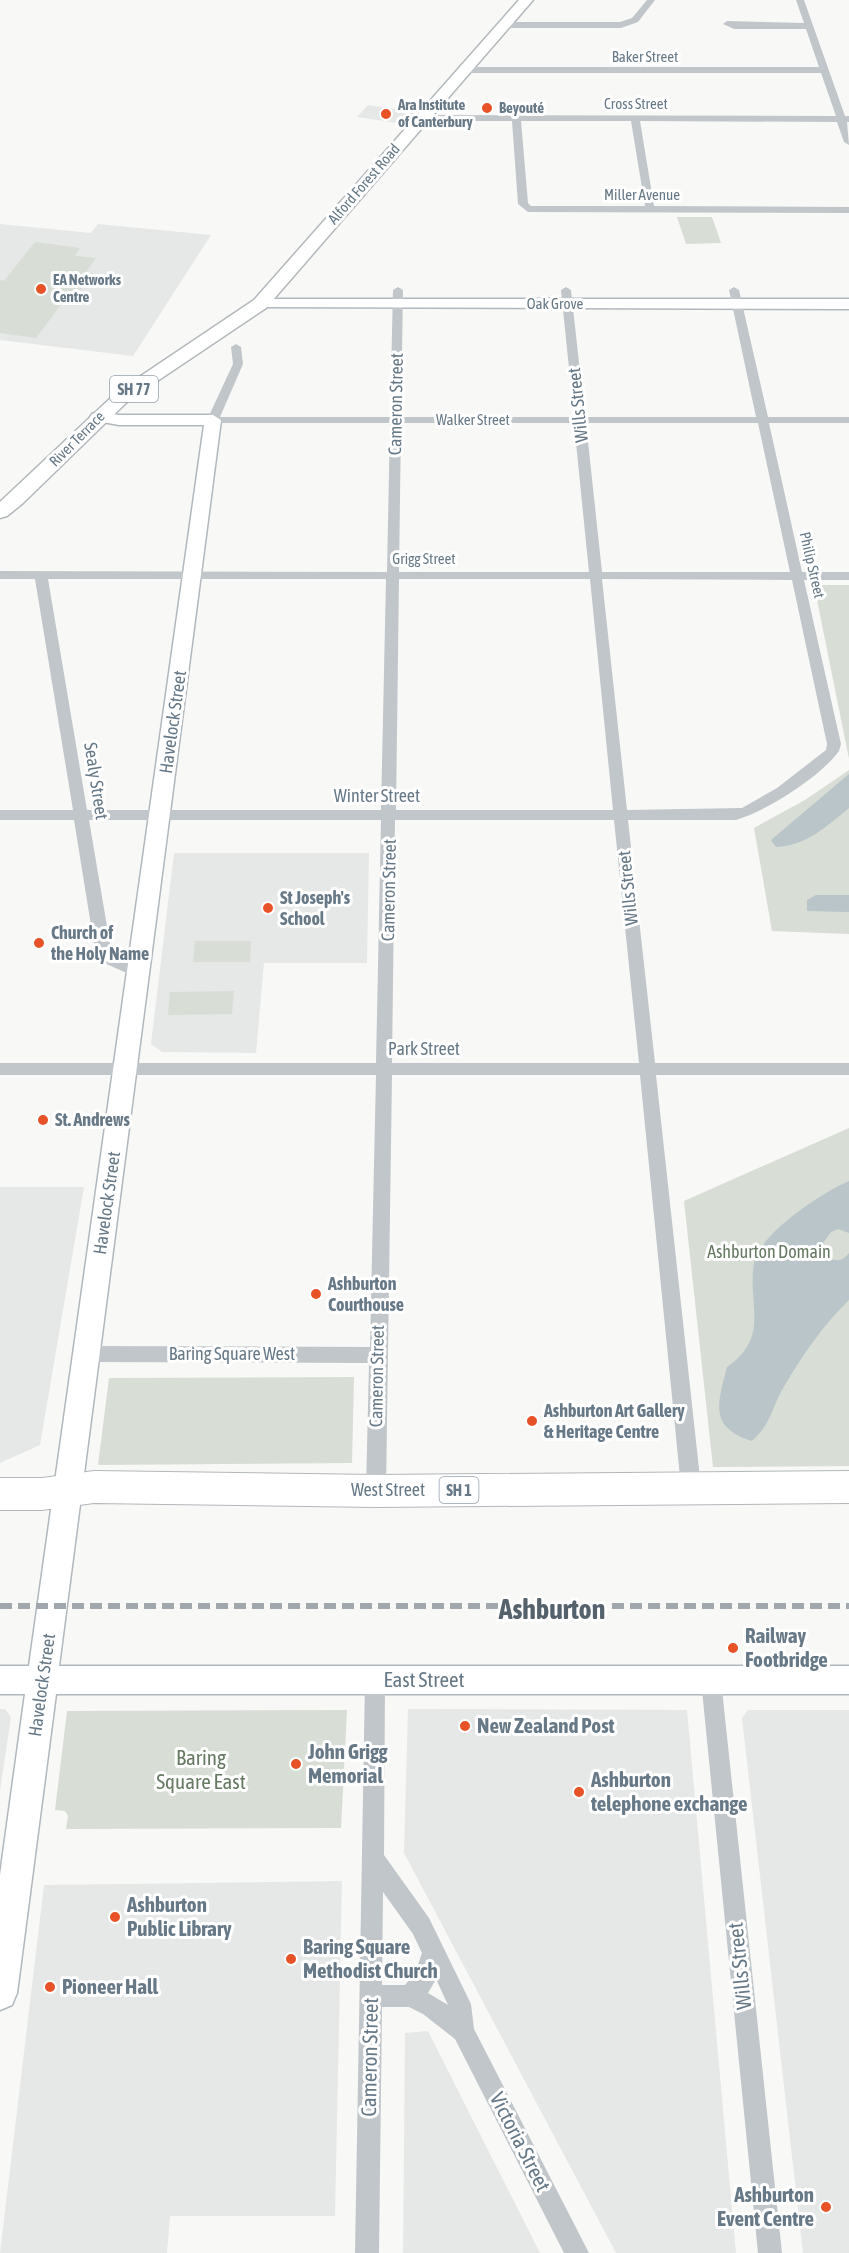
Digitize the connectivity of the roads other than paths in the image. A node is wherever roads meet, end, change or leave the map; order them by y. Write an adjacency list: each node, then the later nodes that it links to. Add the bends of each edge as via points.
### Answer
1 (526, 0): 5 (main road, Alford Forest Road / SH 77)
2 (651, 0): 5 (street, via 635,20 621,25)
3 (800, 0): 6 (street)
4 (727, 24): 6 (street)
5 (504, 25): 7 (main road, Alford Forest Road / SH 77)
6 (809, 26): 8 (street)
7 (465, 70): 8 (street, Baker Street); 9 (main road, Alford Forest Road / SH 77)
8 (825, 70): 12 (street)
9 (423, 118): 10 (street, Cross Street); 16 (main road, Alford Forest Road / SH 77)
10 (516, 119): 11 (street, Cross Street); 14 (street, Miller Avenue, via 524,207)
11 (635, 119): 12 (street, Cross Street); 14 (street)
12 (845, 119): 13 (street)
13 (849, 142)
14 (650, 210): 15 (street, Miller Avenue)
15 (849, 210)
16 (275, 288): 18 (street, Oak Grove); 21 (main road, River Terrace / SH 77)
17 (849, 290): 20 (street, Oak Grove)
18 (398, 297): 19 (street, Oak Grove); 21 (street, Oak Grove); 26 (street, Cameron Street)
19 (567, 297): 20 (street, Oak Grove); 27 (street, Wills Street)
20 (735, 297): 22 (street, Oak Grove); 28 (street, Philip Street)
21 (260, 304): 24 (main road, River Terrace / SH 77)
22 (849, 304)
23 (236, 347): 25 (street, Havelock Street, via 238,364)
24 (98, 417): 25 (street, Walker Street); 30 (main road, River Terrace / SH 77)
25 (213, 420): 26 (street, Walker Street); 33 (street, Havelock Street)
26 (396, 420): 27 (street, Walker Street); 34 (street, Cameron Street)
27 (579, 420): 28 (street, Walker Street); 35 (street, Wills Street)
28 (762, 420): 29 (street, Walker Street); 36 (street, Philip Street)
29 (849, 420)
30 (0, 512)
31 (0, 575): 32 (street, Grigg Street)
32 (41, 575): 33 (street, Grigg Street); 40 (street, Sealy Street)
33 (192, 576): 34 (street, Grigg Street); 41 (street, Havelock Street)
34 (394, 576): 35 (street, Grigg Street); 42 (street, Cameron Street)
35 (596, 576): 36 (street, Grigg Street); 43 (street, Wills Street)
36 (797, 576): 37 (street, Grigg Street); 38 (street, Philip Street, via 834,744 825,758)
37 (849, 576)
38 (753, 809): 43 (street, Winter Street, via 736,815)
39 (0, 815): 40 (street, Winter Street)
40 (82, 815): 41 (street, Winter Street); 44 (street, Sealy Street, via 103,950 107,958)
41 (160, 815): 42 (street, Winter Street); 44 (street, Havelock Street)
42 (390, 815): 43 (street, Winter Street); 47 (street, Cameron Street)
43 (621, 815): 48 (street, Wills Street)
44 (138, 973): 46 (street, Havelock Street)
45 (0, 1069): 46 (street, Park Street)
46 (125, 1069): 47 (street, Park Street); 50 (street, Havelock Street)
47 (386, 1069): 48 (street, Park Street); 51 (street, Cameron Street)
48 (647, 1069): 49 (street, Park Street); 52 (street, Wills Street)
49 (849, 1069)
50 (87, 1354): 51 (street, Baring Square West); 54 (street, Havelock Street)
51 (377, 1355): 55 (street, Cameron Street)
52 (691, 1487): 53 (highway, West Street / SH 1); 55 (highway, West Street / SH 1)
53 (849, 1487)
54 (69, 1491): 55 (highway, West Street / SH 1, via 94,1487); 56 (highway, West Street / SH 1); 58 (street, Havelock Street)
55 (376, 1491)
56 (0, 1494)
57 (0, 1680): 58 (street, East Street)
58 (42, 1680): 59 (street, East Street); 64 (street, Havelock Street)
59 (375, 1680): 60 (street, East Street); 62 (street, Cameron Street)
60 (711, 1680): 61 (street, East Street); 70 (street, Wills Street)
61 (849, 1680)
62 (373, 1859): 63 (street, Victoria Street, via 421,1926); 65 (street, Cameron Street)
63 (434, 1952): 66 (street, via 430,1969); 67 (street, Victoria Street, via 460,2004)
64 (0, 1993)
65 (371, 1996): 66 (street, Victoria Street); 68 (street, Cameron Street)
66 (410, 1996): 67 (street, Victoria Street, via 431,2006)
67 (463, 2031): 69 (street, Victoria Street)
68 (367, 2253)
69 (577, 2253)
70 (770, 2253)

